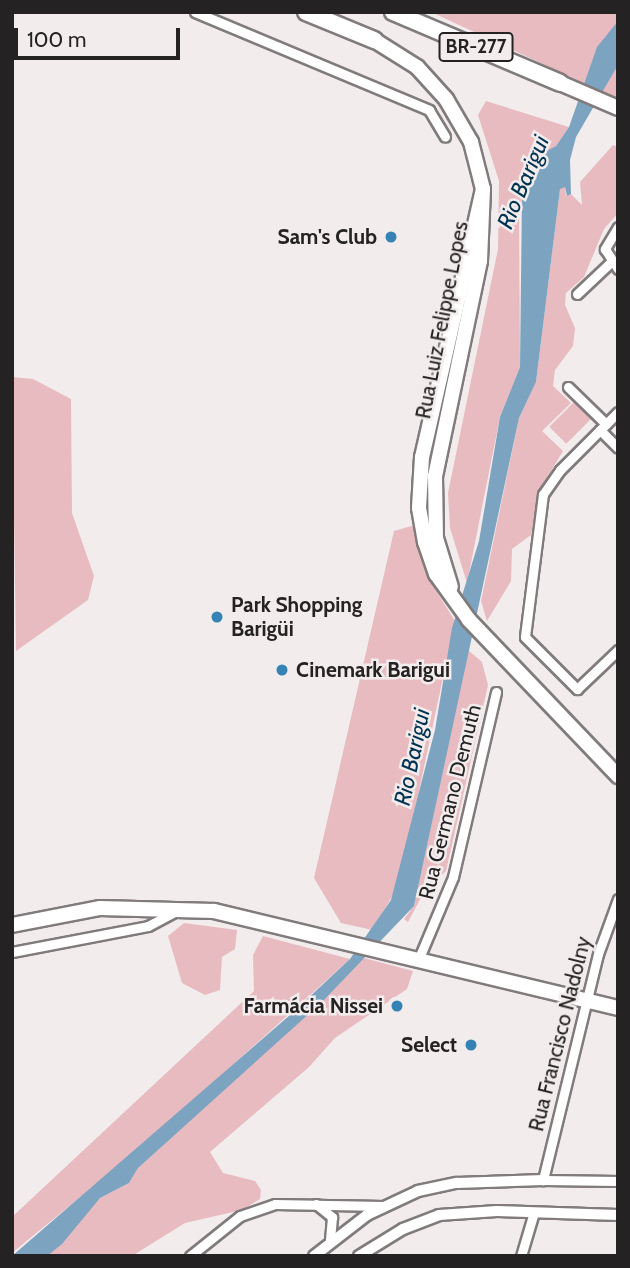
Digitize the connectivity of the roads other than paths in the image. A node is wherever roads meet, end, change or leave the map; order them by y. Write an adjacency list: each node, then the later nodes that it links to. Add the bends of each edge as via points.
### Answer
1 (195, 12): 7 (street, via 429,110)
2 (306, 12): 4 (highway)
3 (393, 12): 5 (highway, BR-277)
4 (374, 40): 17 (main road, Rua Luiz Felippe Lopes, via 417,66 446,99 471,142 483,190 480,261 434,488 436,538 458,605)
5 (560, 83): 6 (main road)
6 (611, 106)
7 (445, 137)
8 (618, 227): 9 (street, via 605,249)
9 (614, 265): 10 (street)
10 (577, 294)
11 (568, 387): 13 (street)
12 (618, 412): 13 (street)
13 (603, 427): 14 (street); 15 (street, via 543,494 525,636 577,689)
14 (618, 448)
15 (618, 650)
16 (496, 692): 22 (street, Rua Germano Demuth, via 453,877)
17 (618, 776)
18 (618, 899): 23 (street, Rua Francisco Nadolny, via 606,925)
19 (182, 908): 20 (main road, via 100,908); 21 (street, via 148,926); 22 (main road)
20 (12, 925)
21 (12, 951)
22 (419, 958): 23 (main road)
23 (586, 1000): 24 (main road); 25 (street, Rua Francisco Nadolny)
24 (618, 1007)
25 (542, 1180): 26 (street); 28 (street, via 437,1186)
26 (618, 1181)
27 (312, 1202): 28 (street); 31 (street, via 332,1217); 32 (street, via 275,1204 240,1216)
28 (383, 1206): 31 (street)
29 (534, 1212): 30 (street); 35 (street, via 439,1215 403,1229); 36 (street)
30 (618, 1215)
31 (330, 1241): 33 (street); 34 (street)
32 (190, 1256)
33 (314, 1256)
34 (330, 1256)
35 (359, 1256)
36 (522, 1256)

